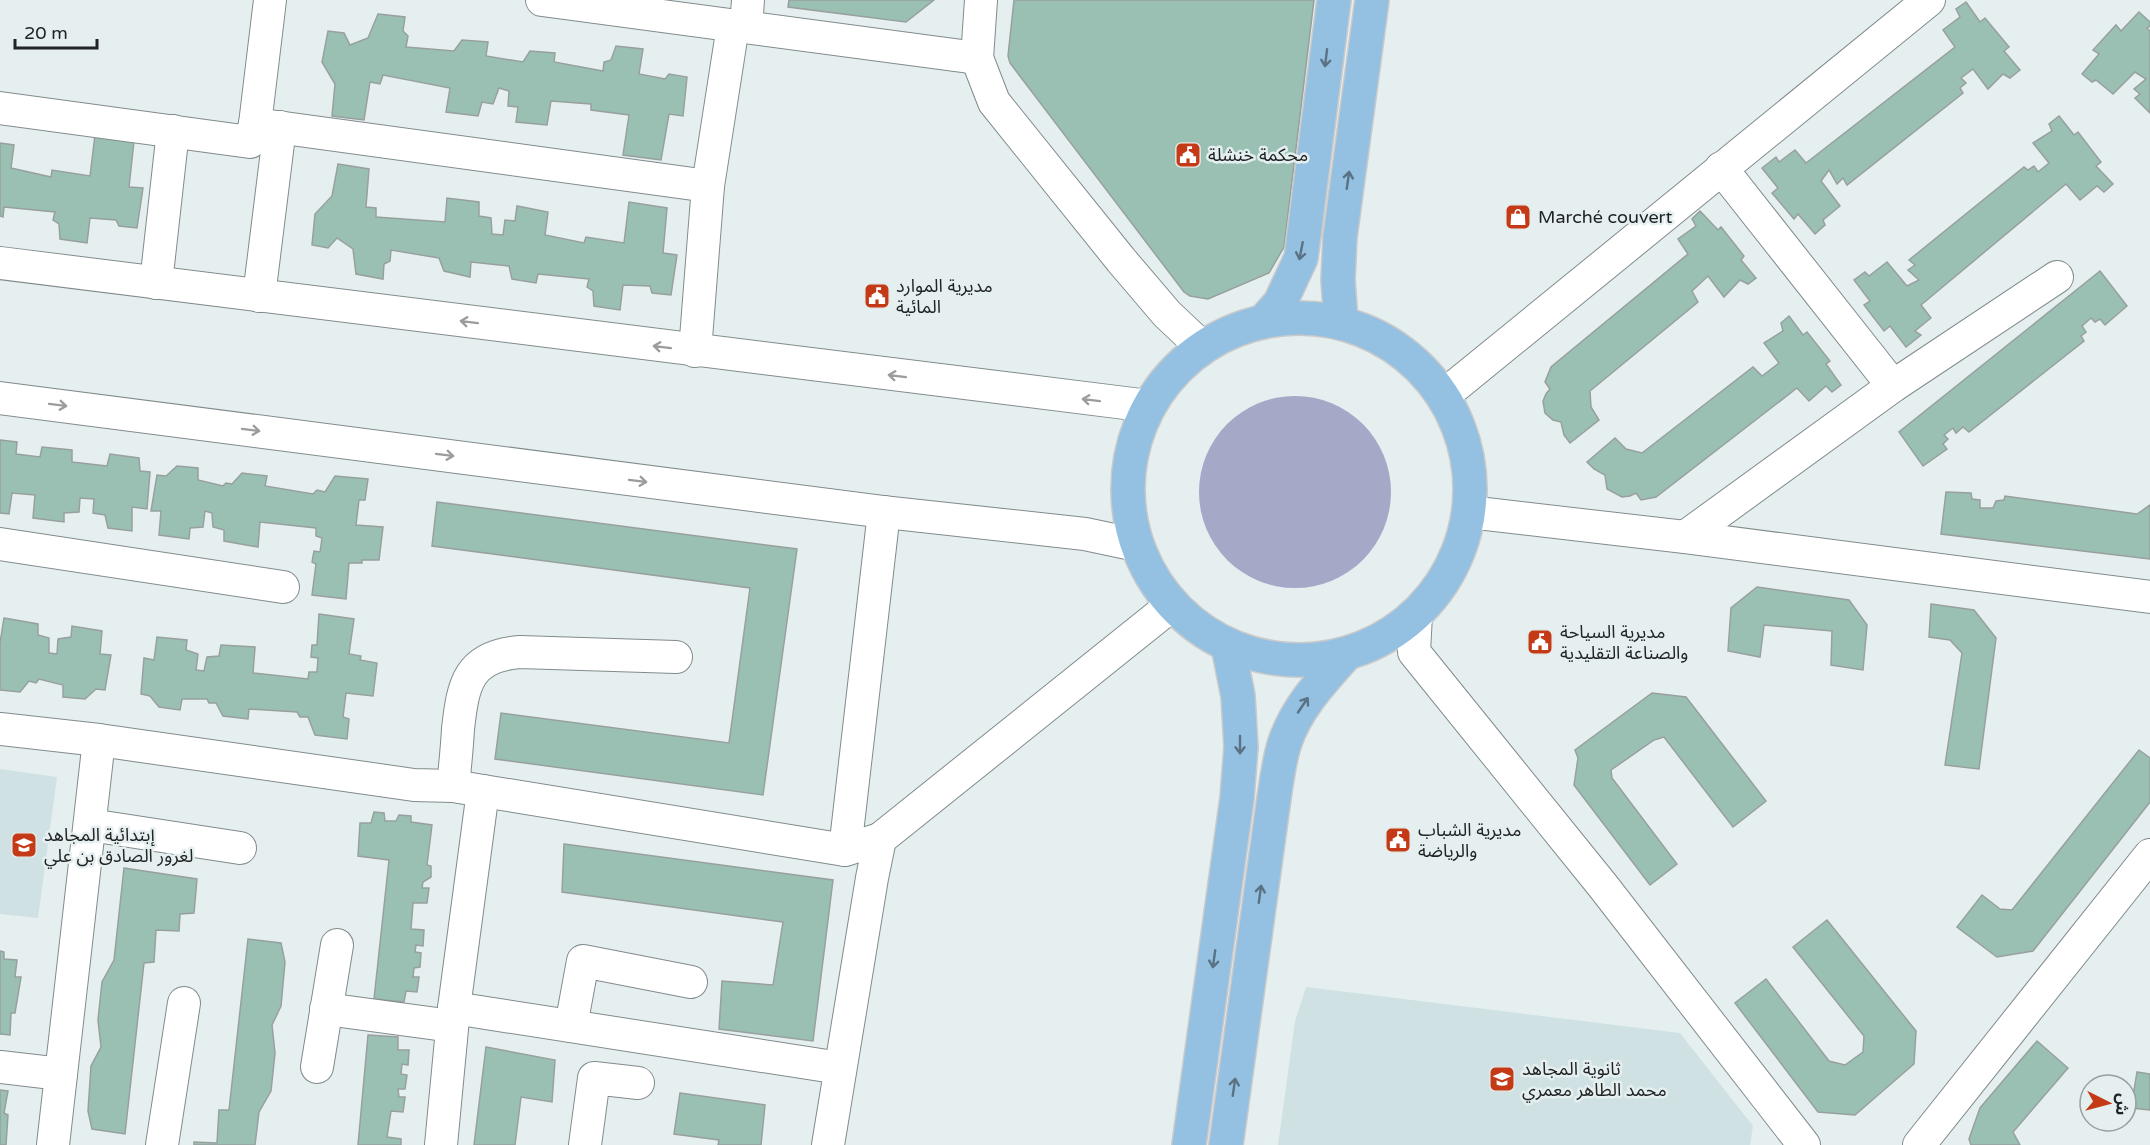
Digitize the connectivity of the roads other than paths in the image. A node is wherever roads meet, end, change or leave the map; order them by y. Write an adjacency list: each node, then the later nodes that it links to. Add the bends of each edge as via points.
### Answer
1 (270, 0): 11 (street)
2 (542, 0): 7 (street)
3 (981, 0): 8 (street)
4 (1334, 0): 18 (main road, one-way to 18, via 1301,258 1280,303)
5 (1372, 0): 19 (main road, one-way to 5, via 1340,237)
6 (1929, 0): 12 (street)
7 (742, 18): 8 (street); 13 (street)
8 (977, 58): 20 (street, via 994,102 1121,260 1167,314)
9 (0, 108): 10 (street)
10 (173, 131): 11 (street); 16 (street)
11 (266, 135): 13 (street); 17 (street)
12 (1721, 168): 22 (street); 23 (street)
13 (708, 186): 21 (street)
14 (0, 263): 16 (street)
15 (2057, 277): 22 (street)
16 (156, 283): 17 (street)
17 (259, 296): 21 (street, one-way to 17)
18 (1265, 320): 19 (main road, via 1299,317); 20 (main road)
19 (1341, 322): 23 (main road, via 1399,349 1424,370)
20 (1202, 347): 25 (main road, via 1172,374)
21 (695, 351): 25 (street, one-way to 21)
22 (1893, 386): 28 (street)
23 (1443, 396): 27 (main road, via 1461,432 1470,471)
24 (0, 398): 26 (street, one-way to 26)
25 (1149, 406): 30 (main road, via 1132,451 1128,498)
26 (884, 512): 30 (street, via 1085,534); 44 (street)
27 (1469, 512): 28 (street); 34 (main road, via 1459,550 1441,585)
28 (1685, 537): 32 (street)
29 (0, 544): 31 (street)
30 (1137, 545): 33 (main road)
31 (283, 587)
32 (2150, 597)
33 (1172, 605): 35 (main road); 42 (street)
34 (1416, 615): 36 (main road, via 1384,638); 64 (street, via 1414,652 1604,886)
35 (1228, 646): 36 (main road, via 1260,656 1303,661); 62 (main road, one-way to 62, via 1238,696 1241,747)
36 (1347, 654): 63 (main road, one-way to 36, via 1282,753 1298,713)
37 (676, 657): 40 (street, via 520,652 484,662 469,677 462,695)
38 (0, 729): 39 (street)
39 (99, 740): 40 (street); 41 (street)
40 (468, 789): 44 (street); 50 (street)
41 (90, 825): 43 (street); 55 (street)
42 (880, 839): 44 (street); 54 (street)
43 (240, 848)
44 (845, 850)
45 (2150, 855): 65 (street)
46 (337, 945): 49 (street)
47 (691, 982): 51 (street, via 583,961)
48 (184, 1003): 58 (street)
49 (326, 1009): 50 (street); 53 (street)
50 (453, 1017): 51 (street); 59 (street)
51 (571, 1026): 54 (street)
52 (0, 1067): 55 (street)
53 (317, 1067)
54 (840, 1068): 61 (street)
55 (61, 1074): 57 (street)
56 (638, 1083): 60 (street, via 594,1078)
57 (53, 1145)
58 (162, 1145)
59 (441, 1145)
60 (585, 1145)
61 (828, 1145)
62 (1189, 1145)
63 (1226, 1145)
64 (1804, 1145)
65 (1919, 1145)

